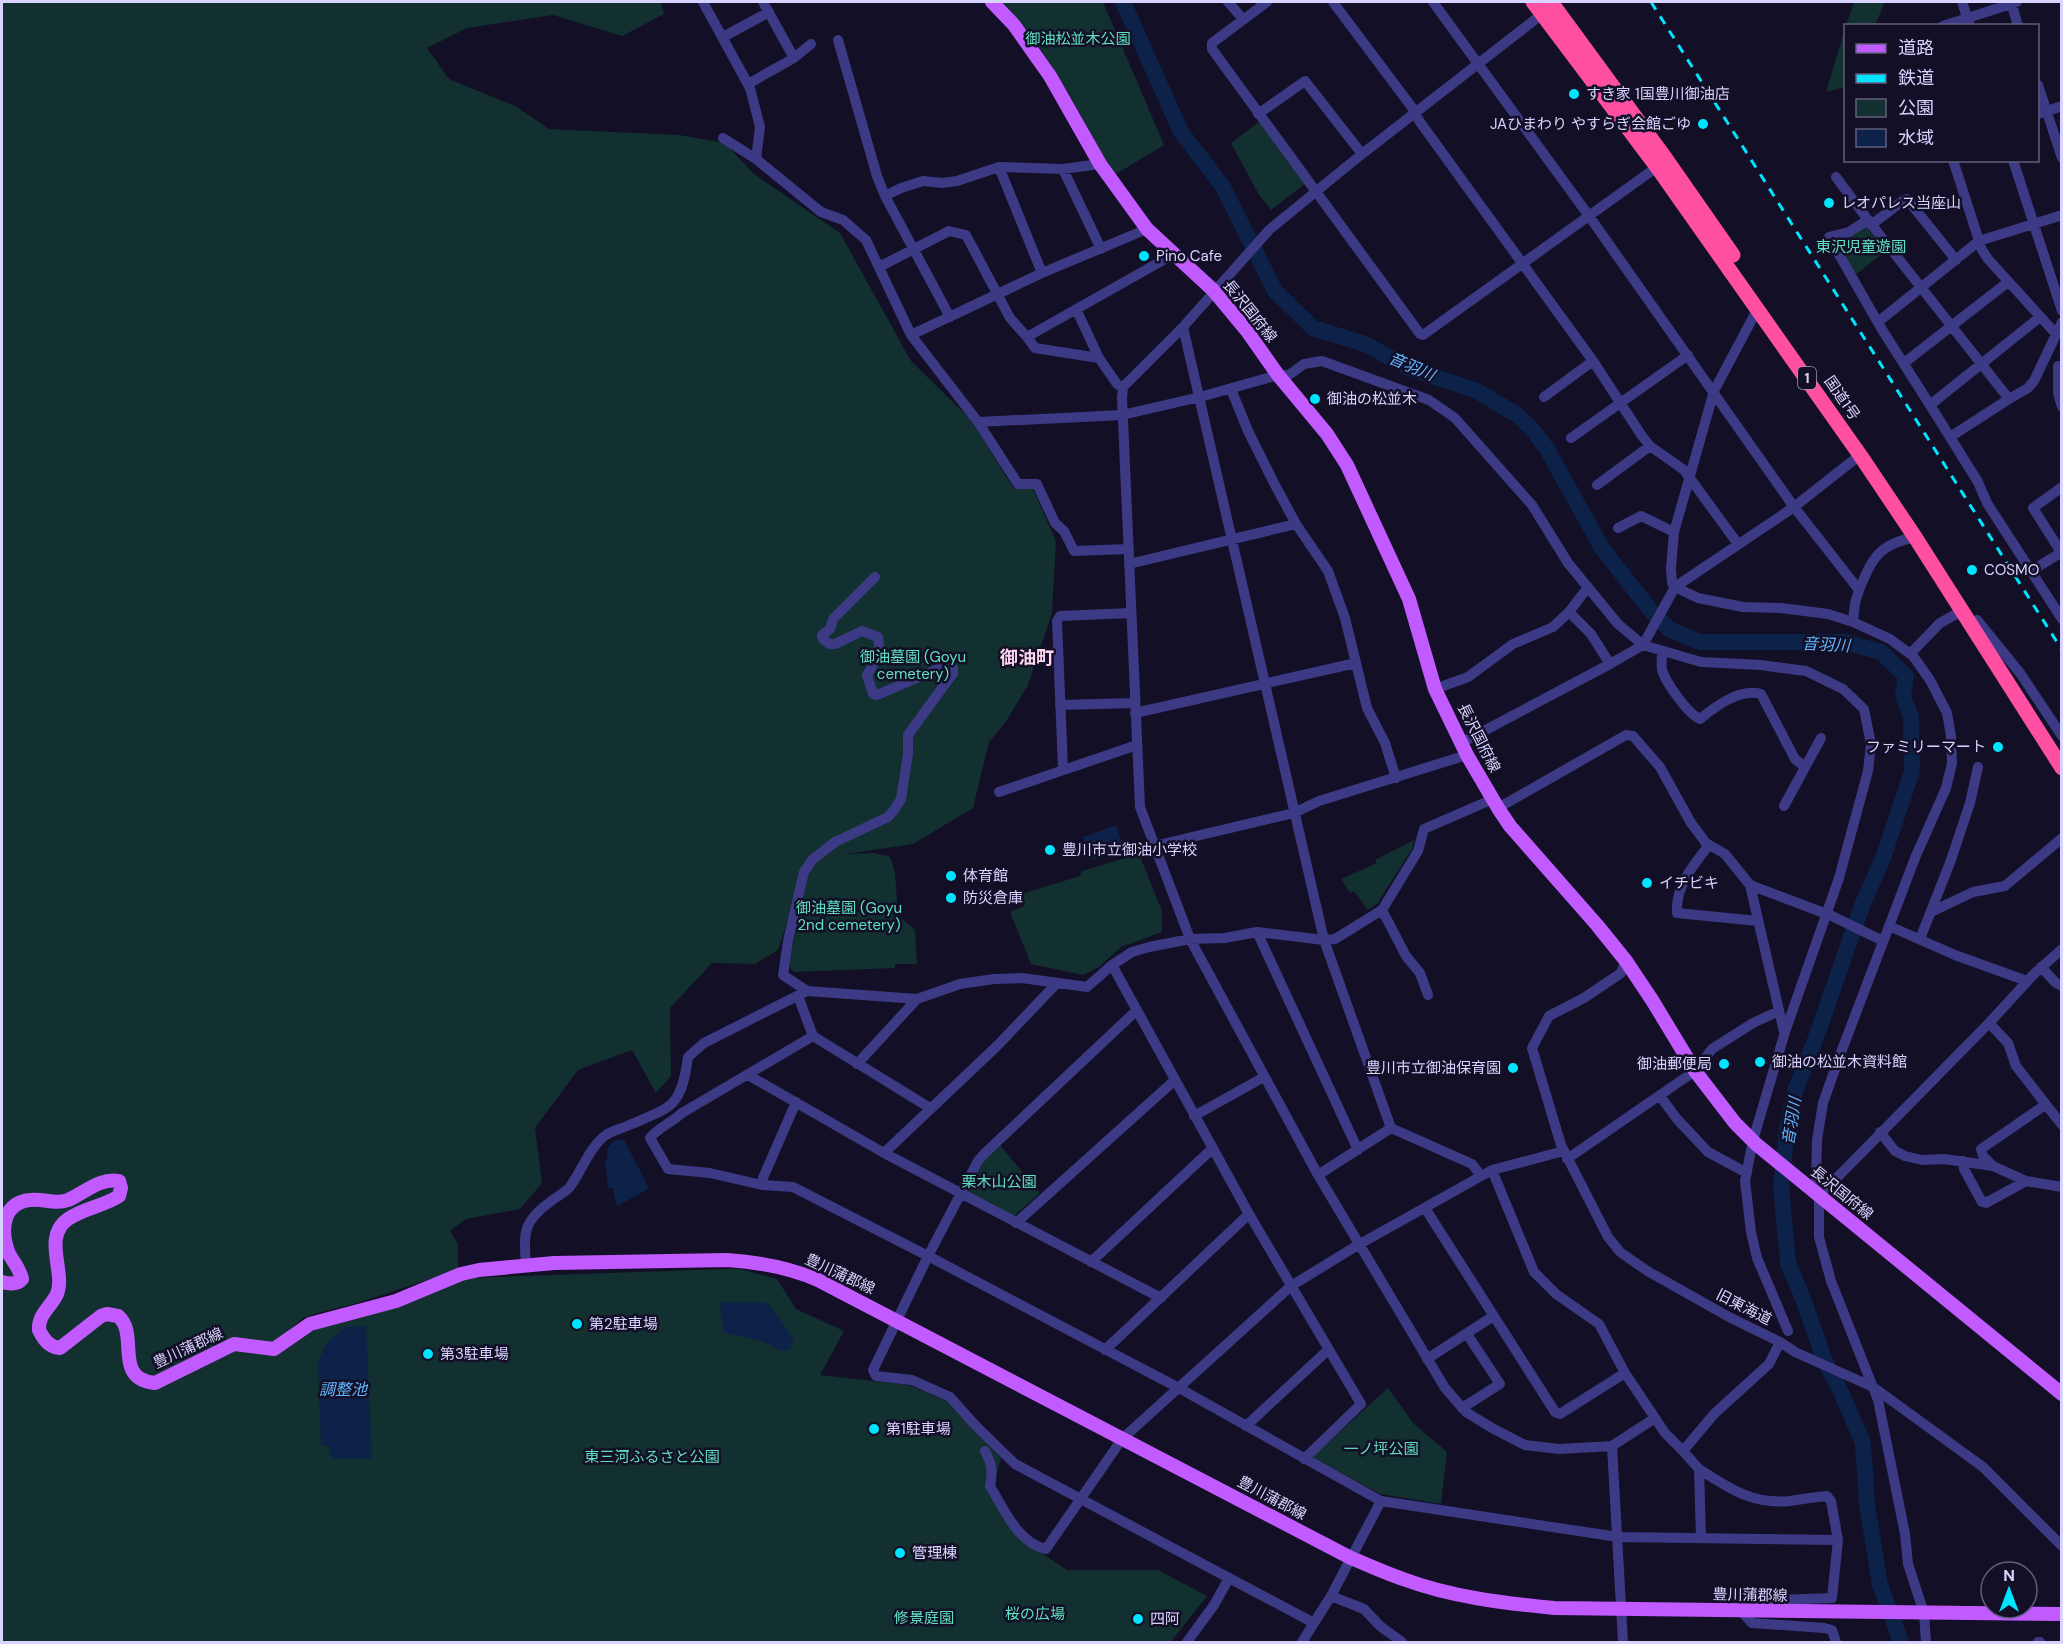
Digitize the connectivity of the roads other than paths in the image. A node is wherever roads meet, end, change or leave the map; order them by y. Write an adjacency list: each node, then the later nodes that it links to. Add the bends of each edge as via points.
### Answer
1 (703, 2): 14 (street)
2 (992, 2): 31 (main road, 長沢国府線, via 1014,25 1050,76)
3 (1227, 2): 11 (street)
4 (1267, 2): 11 (street)
5 (1333, 2): 24 (street)
6 (1434, 2): 18 (street)
7 (1962, 2): 12 (street)
8 (2013, 2): 12 (street); 13 (street)
9 (1545, 6): 18 (street); 32 (highway, 国道1号 / 1); 111 (highway, 国道1号 / 1, via 1666,159 1867,449)
10 (766, 7): 14 (street); 17 (street)
11 (1243, 19): 23 (street, via 1212,43 1212,49)
12 (1968, 22)
13 (2018, 24)
14 (723, 37): 19 (street)
15 (838, 40): 37 (street)
16 (811, 44): 17 (street)
17 (794, 58): 19 (street)
18 (1480, 65): 24 (street); 39 (street)
19 (748, 84): 28 (street, via 760,127)
20 (2039, 96): 22 (street)
21 (2061, 106): 22 (street)
22 (2042, 113): 27 (street)
23 (1258, 114): 26 (street, via 1305,81); 36 (street)
24 (1415, 114): 26 (street); 48 (street)
25 (723, 138): 28 (street)
26 (1362, 154): 36 (street)
27 (2061, 158)
28 (756, 159): 49 (street, via 821,212 843,220 866,240)
29 (1954, 162): 43 (street)
30 (2014, 162): 41 (street)
31 (1100, 164): 34 (street); 42 (main road, 長沢国府線)
32 (1657, 166): 39 (street); 55 (highway, 国道1号 / 1)
33 (999, 167): 34 (street); 37 (street, via 957,181 923,181); 50 (street)
34 (1063, 169): 45 (street)
35 (1836, 177): 40 (street)
36 (1316, 191): 48 (street, via 1420,334); 53 (street, via 1269,230)
37 (885, 196): 44 (street)
38 (2061, 215): 41 (street)
39 (1589, 216): 48 (street); 67 (street)
40 (1869, 223): 47 (street, via 1907,200); 52 (street); 60 (street, via 1829,237)
41 (2033, 224): 43 (street); 57 (street)
42 (1147, 229): 45 (street); 46 (main road, 長沢国府線)
43 (1979, 241): 47 (street); 51 (street, via 1988,259)
44 (914, 248): 49 (street); 54 (street, via 950,231 966,235); 58 (street)
45 (1101, 249): 50 (street)
46 (1173, 254): 53 (main road, 長沢国府線); 56 (street)
47 (1956, 260): 52 (street)
48 (1524, 263): 69 (street)
49 (879, 267): 65 (street)
50 (1042, 273): 54 (street)
51 (2008, 282): 59 (street); 62 (street)
52 (1922, 288): 60 (street); 62 (street)
53 (1213, 290): 63 (street); 73 (main road, 長沢国府線)
54 (997, 295): 58 (street); 66 (street)
55 (1758, 308): 76 (street); 88 (highway, 国道1号 / 1)
56 (1076, 309): 66 (street); 68 (street)
57 (2061, 311)
58 (950, 317): 65 (street)
59 (2040, 317): 64 (street); 71 (street)
60 (1878, 321): 70 (street)
61 (2061, 322): 64 (street)
62 (1951, 326): 70 (street); 71 (street)
63 (1183, 327): 74 (street); 77 (street)
64 (2056, 334): 79 (street, via 2034,381)
65 (911, 335): 84 (street)
66 (1027, 337): 68 (street, via 1035,348)
67 (1688, 355): 76 (street); 80 (street)
68 (1099, 358): 74 (street)
69 (1593, 361): 78 (street); 80 (street)
70 (1904, 363): 81 (street)
71 (1981, 363): 79 (street); 81 (street)
72 (2058, 366): 82 (street)
73 (1278, 375): 75 (street); 104 (street, via 1289,375 1304,364 1322,361 1429,400 1455,418 1532,505); 119 (main road, 長沢国府線, via 1347,465 1409,598)
74 (1123, 387): 83 (street)
75 (1231, 389): 77 (street); 93 (street)
76 (1714, 391): 89 (street); 92 (street)
77 (1200, 397): 83 (street); 97 (street)
78 (1544, 397)
79 (2009, 399): 85 (street)
80 (1621, 402): 86 (street); 87 (street)
81 (1930, 405): 85 (street)
82 (2061, 406)
83 (1122, 414): 84 (street); 99 (street)
84 (978, 422): 99 (street, via 1018,484 1037,484 1055,523 1074,551)
85 (1950, 437): 102 (street)
86 (1571, 438)
87 (1650, 446): 89 (street, via 1684,470); 90 (street)
88 (1860, 455): 92 (street); 96 (highway, 国道1号 / 1)
89 (1689, 478): 95 (street); 98 (street)
90 (1597, 485)
91 (2061, 487): 100 (street, via 2033,508)
92 (1794, 507): 98 (street); 106 (street)
93 (1296, 524): 97 (street); 116 (street, via 1328,571)
94 (1618, 528): 95 (street, via 1641,516)
95 (1674, 532): 105 (street)
96 (1915, 537): 106 (street, via 1884,547 1869,565); 107 (highway, 国道1号 / 1)
97 (1232, 540): 101 (street); 118 (street)
98 (1738, 544): 105 (street)
99 (1129, 549): 101 (street)
100 (2061, 552): 102 (street)
101 (1130, 564): 110 (street)
102 (2031, 571): 109 (street)
103 (875, 577): 157 (street, via 832,619 823,639 835,644 862,631 878,637 880,653 867,675 873,694 945,666 953,668 953,673 908,735 901,799 894,810 888,817 835,842 804,872 783,975)
104 (1588, 587): 108 (street); 113 (street, via 1618,624)
105 (1674, 589): 112 (street, via 1743,607 1828,614); 113 (street)
106 (1859, 590): 112 (street)
107 (1962, 610): 115 (street, via 1940,623); 129 (highway, 国道1号 / 1)
108 (1569, 612): 117 (street, via 1591,634); 119 (street, via 1553,627 1513,644 1468,677)
109 (2060, 612)
110 (1131, 613): 120 (street, via 1060,616); 121 (street)
111 (1977, 620): 122 (street, via 2020,673); 126 (highway, 国道1号 / 1)
112 (1853, 622): 115 (street, via 1890,639)
113 (1644, 642): 114 (street); 117 (street)
114 (1662, 651): 127 (street, via 1662,670 1693,716 1700,718 1721,702 1754,692 1761,694 1795,759); 142 (street, via 1701,662 1806,671 1843,689 1864,709 1871,744 1868,771)
115 (1910, 654): 144 (street, via 1930,680 1947,713 1952,763 1946,788)
116 (1356, 663): 118 (street); 131 (street, via 1367,708 1385,743)
117 (1610, 664): 125 (street)
118 (1264, 684): 121 (street); 135 (street)
119 (1435, 688): 125 (main road, 長沢国府線)
120 (1060, 705): 121 (street); 130 (street)
121 (1135, 708): 124 (street)
122 (2061, 736)
123 (1821, 738): 127 (street)
124 (1137, 745): 130 (street); 138 (street, via 1140,807)
125 (1464, 749): 131 (street); 133 (main road, 長沢国府線)
126 (2061, 753)
127 (1805, 767): 134 (street)
128 (1978, 767): 141 (street, via 1970,803)
129 (2061, 768)
130 (1063, 769): 132 (street)
131 (1396, 778): 135 (street, via 1319,801)
132 (999, 792)
133 (1495, 804): 137 (street, via 1626,735 1633,736 1660,767 1691,822); 140 (street, via 1424,829 1418,851); 151 (main road, 長沢国府線)
134 (1784, 806)
135 (1294, 813): 138 (street); 148 (street)
136 (2061, 838): 141 (street, via 2005,886 1973,892)
137 (1709, 845): 139 (street, via 1725,855); 143 (street, via 1678,892 1677,913)
138 (1154, 846): 146 (street)
139 (1750, 885): 142 (street); 143 (street)
140 (1382, 910): 148 (street, via 1335,939); 158 (street, via 1406,956 1420,972)
141 (1931, 912): 147 (street)
142 (1829, 915): 149 (street); 163 (street)
143 (1758, 921): 161 (street)
144 (1889, 926): 147 (street); 149 (street)
145 (1257, 932): 146 (street); 148 (street); 180 (street)
146 (1190, 939): 152 (street, via 1132,952); 168 (street)
147 (1920, 939): 154 (street)
148 (1324, 940): 176 (street)
149 (1881, 940): 192 (street, via 1823,1103)
150 (2061, 949): 153 (street)
151 (1626, 961): 166 (main road, 長沢国府線); 182 (street, 旧東海道, via 1621,973 1549,1016 1532,1048)
152 (1112, 965): 155 (street, via 1087,987); 160 (street)
153 (2041, 967): 154 (street); 156 (street)
154 (2027, 981): 162 (street)
155 (1057, 984): 159 (street, via 1022,978 994,979 960,984); 173 (street)
156 (2061, 986)
157 (803, 994): 159 (street); 164 (street); 200 (street, via 704,1043 688,1057 681,1093 665,1111 605,1136 568,1188 538,1210 530,1221 525,1233)
158 (1428, 995)
159 (917, 999): 165 (street)
160 (1137, 1010): 169 (street); 193 (street, via 984,1154)
161 (1779, 1011): 163 (street); 166 (street, via 1712,1048)
162 (1989, 1023): 172 (street, via 2008,1043 2016,1066); 177 (street)
163 (1785, 1032): 178 (street)
164 (813, 1036): 165 (street); 167 (street)
165 (856, 1064): 173 (street)
166 (1695, 1071): 170 (street); 178 (main road, 長沢国府線)
167 (748, 1075): 171 (street); 190 (street, via 682,1113 650,1137 668,1169 710,1173)
168 (1264, 1077): 174 (street); 187 (street)
169 (1174, 1080): 174 (street); 196 (street)
170 (1660, 1096): 182 (street); 186 (street, via 1708,1152)
171 (796, 1102): 181 (street); 190 (street)
172 (2044, 1105): 175 (street); 184 (street, via 1982,1149)
173 (930, 1108): 181 (street)
174 (1194, 1116): 179 (street)
175 (2061, 1125)
176 (1391, 1128): 180 (street); 188 (street, via 1472,1164)
177 (1880, 1132): 183 (street, via 1895,1151 1905,1156); 192 (street)
178 (1754, 1142): 186 (street); 192 (main road, 長沢国府線)
179 (1213, 1148): 195 (street); 199 (street)
180 (1358, 1150): 187 (street)
181 (884, 1153): 193 (street)
182 (1566, 1155): 185 (street); 208 (street, 旧東海道, via 1608,1237 1620,1252 1648,1272)
183 (1963, 1161): 184 (street); 189 (street, via 1982,1202)
184 (1993, 1166): 189 (street)
185 (1492, 1170): 188 (street); 212 (street, via 1534,1272 1556,1294 1599,1324)
186 (1747, 1173): 206 (street, via 1747,1205 1757,1258)
187 (1318, 1175): 197 (street)
188 (1481, 1176): 194 (street)
189 (2026, 1181): 191 (street)
190 (762, 1185): 198 (street, via 793,1187)
191 (2061, 1187)
192 (1815, 1193): 213 (street, via 1819,1237 1831,1281); 215 (main road, 長沢国府線)
193 (962, 1194): 196 (street); 198 (street)
194 (1425, 1208): 197 (street); 204 (street)
195 (1249, 1214): 202 (street); 203 (street)
196 (1016, 1223): 199 (street)
197 (1358, 1245): 202 (street); 211 (street)
198 (928, 1256): 205 (street); 209 (street)
199 (1091, 1262): 203 (street)
200 (526, 1266): 201 (main road, 豊川蒲郡線, via 492,1267 461,1274 396,1301 310,1324 274,1349 234,1344 155,1383 135,1375 129,1364 125,1324 118,1316 101,1316 60,1348 48,1343 39,1330 42,1315 57,1295 55,1246 59,1230 73,1216 119,1196 119,1181 90,1187 66,1200 30,1200 10,1208 4,1220 5,1241 22,1279 12,1284); 205 (main road, 豊川蒲郡線, via 749,1261 799,1272)
201 (2, 1282)
202 (1291, 1286): 210 (street); 214 (street)
203 (1161, 1298): 209 (street)
204 (1492, 1317): 207 (street); 212 (street, via 1555,1413 1560,1414)
205 (897, 1319): 219 (main road, 豊川蒲郡線); 225 (street, via 873,1370 876,1376 912,1380 951,1397 1015,1464)
206 (1788, 1331)
207 (1467, 1334): 211 (street); 216 (street, via 1500,1384)
208 (1780, 1342): 213 (street, 旧東海道); 222 (street, via 1768,1364 1714,1414)
209 (1105, 1350): 214 (street)
210 (1328, 1350): 218 (street); 223 (street, via 1362,1404)
211 (1427, 1359): 216 (street)
212 (1625, 1373): 217 (street)
213 (1869, 1385): 230 (street, 旧東海道, via 1983,1467); 236 (street, via 1878,1400 1908,1564)
214 (1177, 1388): 218 (street); 219 (street)
215 (2061, 1394)
216 (1462, 1408): 220 (street, via 1525,1445 1559,1449)
217 (1655, 1418): 220 (street); 222 (street)
218 (1246, 1426): 223 (street)
219 (1122, 1439): 225 (street); 231 (main road, 豊川蒲郡線)
220 (1612, 1446): 227 (street)
221 (984, 1451): 225 (street, via 992,1464 990,1486 1019,1533 1037,1547 1046,1549)
222 (1683, 1451): 224 (street)
223 (1304, 1458): 226 (street)
224 (1699, 1469): 228 (street); 229 (street, via 1734,1492 1765,1501 1827,1496)
225 (1079, 1500): 232 (street)
226 (1381, 1501): 227 (street); 231 (street)
227 (1618, 1537): 228 (street); 234 (street)
228 (1701, 1538): 229 (street)
229 (1838, 1540): 235 (street, via 1832,1598 1754,1601)
230 (2061, 1546)
231 (1351, 1558): 233 (street); 234 (main road, 豊川蒲郡線, via 1404,1580 1504,1603)
232 (1228, 1578): 238 (street); 239 (street)
233 (1331, 1596): 238 (street); 241 (street, via 1364,1609)
234 (1622, 1609): 235 (main road, 豊川蒲郡線); 242 (street)
235 (1741, 1611): 236 (main road, 豊川蒲郡線); 243 (street, via 1752,1623 1832,1630)
236 (1921, 1613): 237 (main road, 豊川蒲郡線); 244 (street)
237 (2061, 1614)
238 (1314, 1623): 240 (street)
239 (1187, 1642)
240 (1302, 1642)
241 (1402, 1642)
242 (1623, 1642)
243 (1836, 1642)
244 (1926, 1642)

